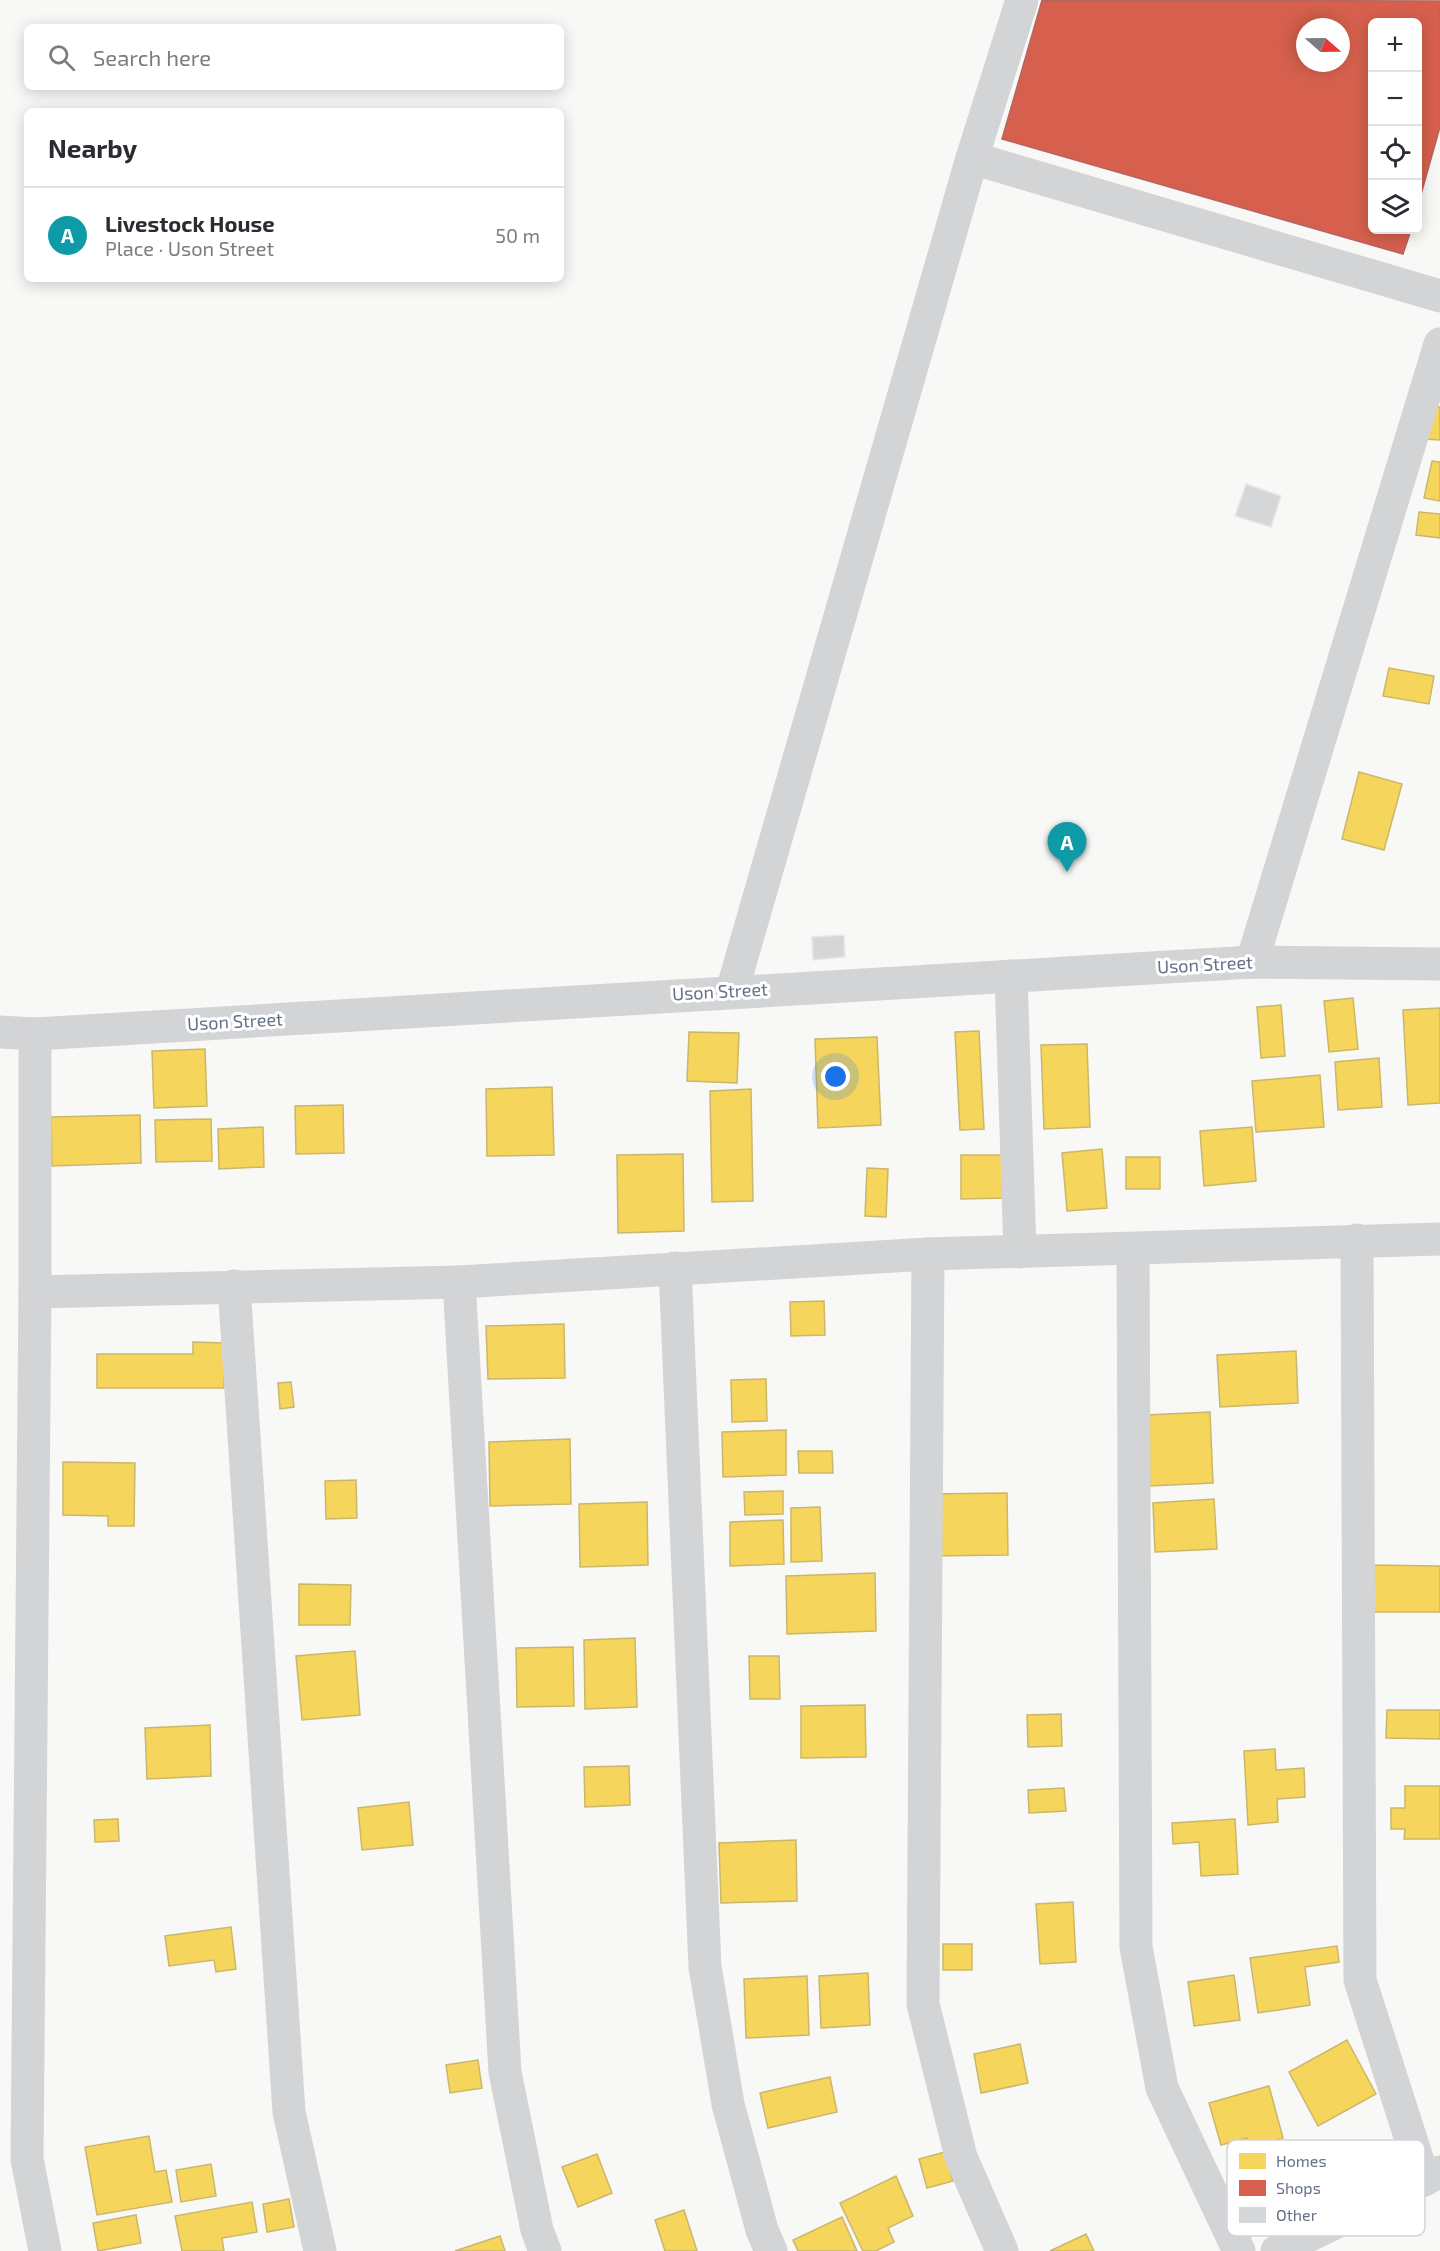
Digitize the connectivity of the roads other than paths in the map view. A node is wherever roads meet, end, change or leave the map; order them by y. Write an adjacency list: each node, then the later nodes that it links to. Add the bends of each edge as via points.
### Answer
1 (1022, 0): 2 (street)
2 (972, 158): 3 (street); 8 (street)
3 (1440, 296)
4 (1440, 344): 5 (street)
5 (1252, 962): 6 (street, Uson Street); 7 (street, Uson Street)
6 (1440, 964)
7 (1011, 976): 8 (street, Uson Street); 14 (street)
8 (732, 992): 10 (street, Uson Street)
9 (0, 1032): 10 (street, Uson Street)
10 (35, 1034): 19 (street)
11 (1440, 1239): 12 (street)
12 (1357, 1240): 13 (street); 20 (street, via 1360,1980)
13 (1133, 1249): 14 (street); 23 (street, via 1136,1947 1162,2088)
14 (1020, 1252): 15 (street)
15 (928, 1254): 16 (street); 30 (street, via 923,2004 961,2157)
16 (675, 1268): 17 (street); 29 (street, via 705,1967 728,2104)
17 (459, 1282): 18 (street); 28 (street, via 505,2072 537,2230)
18 (234, 1286): 19 (street); 27 (street, via 289,2112)
19 (35, 1292): 26 (street, via 27,2159)
20 (1419, 2140)
21 (1425, 2157): 22 (street)
22 (1432, 2176)
23 (1227, 2226)
24 (1232, 2236): 31 (street)
25 (1308, 2236): 32 (street)
26 (45, 2251)
27 (320, 2251)
28 (545, 2251)
29 (771, 2251)
30 (1002, 2251)
31 (1239, 2251)
32 (1277, 2251)

